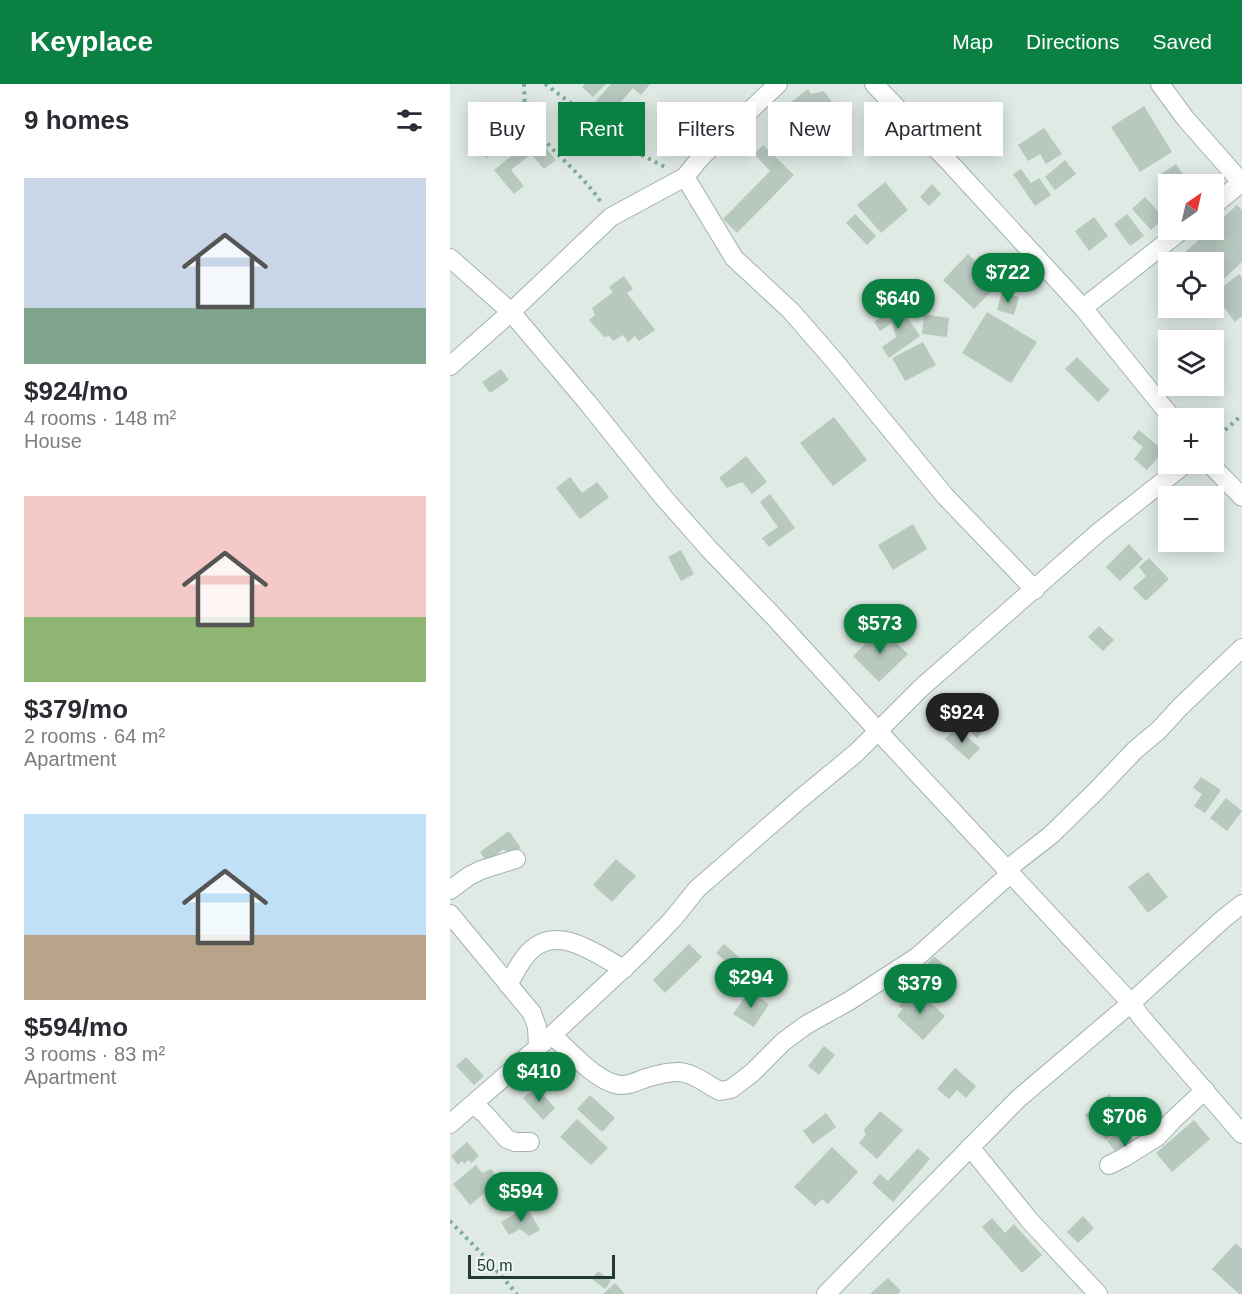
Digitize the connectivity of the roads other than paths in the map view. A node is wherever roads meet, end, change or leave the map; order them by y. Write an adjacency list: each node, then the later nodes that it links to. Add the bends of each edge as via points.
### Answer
1 (778, 84): 4 (street)
2 (874, 84): 9 (street)
3 (1160, 84): 5 (street)
4 (685, 177): 10 (street, via 611,216); 16 (street, via 734,258 791,312 945,496)
5 (1242, 182): 6 (street)
6 (1224, 197)
7 (1169, 240): 9 (street)
8 (450, 258): 10 (street)
9 (1083, 308): 12 (street)
10 (511, 312): 11 (street); 18 (street, via 664,498)
11 (450, 366)
12 (1164, 408)
13 (1172, 474): 16 (street, via 1099,532)
14 (1220, 474): 15 (street)
15 (1242, 497)
16 (1035, 590): 18 (street, via 921,688)
17 (1242, 648): 20 (street, via 1051,835)
18 (878, 731): 20 (street); 24 (street, via 697,889)
19 (516, 859): 21 (street, via 481,870)
20 (1008, 872): 26 (street); 27 (street, via 917,957 806,1025 732,1089 720,1091 680,1072 631,1084 612,1083 591,1071)
21 (450, 890)
22 (1242, 904): 26 (street)
23 (450, 914): 25 (street)
24 (624, 969): 25 (street, via 569,941 556,939 529,950); 27 (street)
25 (508, 985): 28 (street, via 532,1013)
26 (1131, 1003): 29 (street); 34 (street, via 1018,1098)
27 (552, 1035): 28 (street)
28 (538, 1047): 30 (street)
29 (1205, 1090): 32 (street); 35 (street, via 1157,1137)
30 (473, 1104): 31 (street); 33 (street, via 507,1139)
31 (450, 1124)
32 (1242, 1134)
33 (530, 1142)
34 (970, 1148): 36 (street); 37 (street, via 1030,1221)
35 (1109, 1165)
36 (826, 1294)
37 (1098, 1294)

